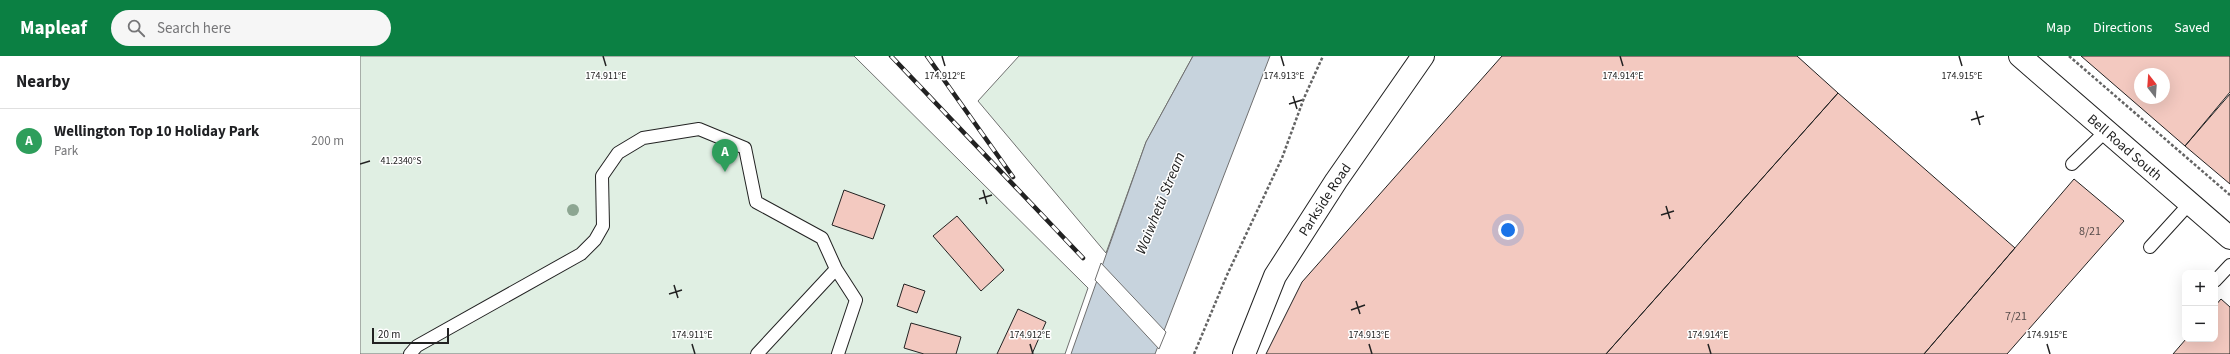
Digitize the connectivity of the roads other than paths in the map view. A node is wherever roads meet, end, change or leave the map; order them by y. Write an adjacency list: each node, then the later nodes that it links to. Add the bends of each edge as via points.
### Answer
1 (1423, 56): 14 (main road, Parkside Road, via 1336,181 1275,276)
2 (2020, 56): 3 (main road, Bell Road South)
3 (2107, 130): 4 (lane); 5 (main road, Bell Road South)
4 (2072, 164)
5 (2190, 202): 6 (main road, Bell Road South); 7 (lane)
6 (2230, 238)
7 (2150, 247)
8 (2230, 265): 10 (lane)
9 (836, 269): 11 (lane, via 822,238 756,202 745,148 699,129 643,138 618,153 602,176 603,226 595,240 581,254 417,346); 12 (lane); 13 (lane, via 856,300)
10 (2218, 278)
11 (410, 354)
12 (756, 354)
13 (838, 354)
14 (1244, 354)

